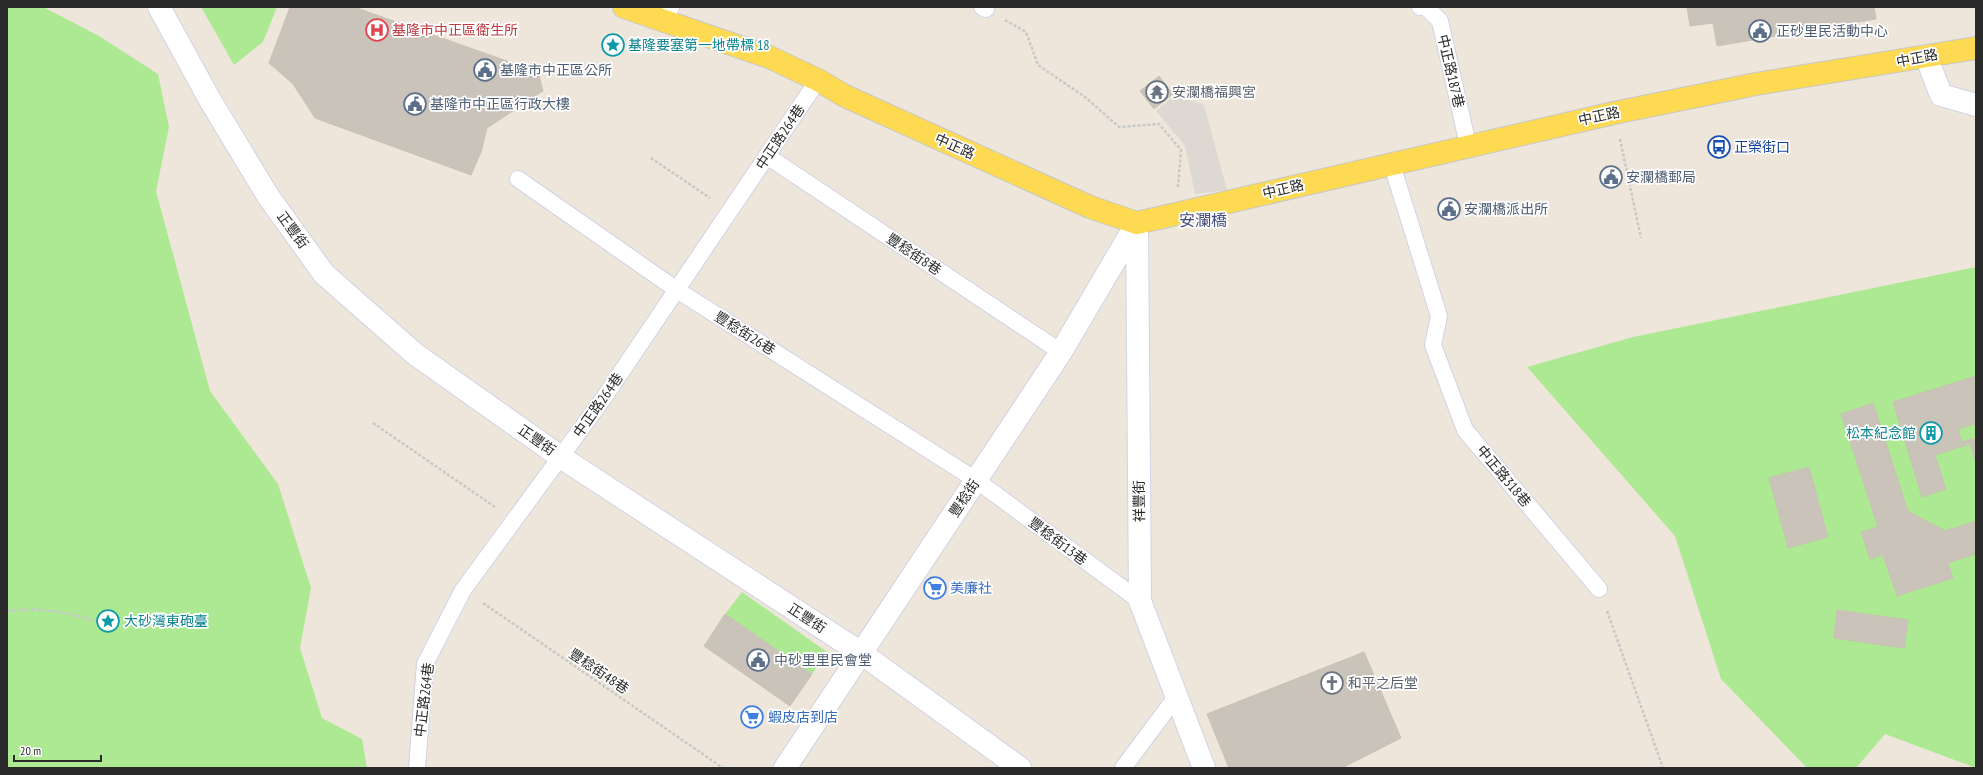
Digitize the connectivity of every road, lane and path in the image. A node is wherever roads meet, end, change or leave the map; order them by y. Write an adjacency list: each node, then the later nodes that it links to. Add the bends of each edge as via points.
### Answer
1 (159, 7): 23 (street, 正豐街, via 210,100 268,196 324,274 415,354)
2 (624, 7): 5 (main road, 中正路)
3 (1420, 7): 11 (lane, 中正路187巷, via 1426,7 1440,21)
4 (984, 8): 17 (path, via 1026,32 1038,65 1085,97 1120,127 1159,124 1181,150)
5 (669, 14): 8 (main road, 中正路)
6 (1976, 48): 7 (main road, 中正路)
7 (1926, 56): 9 (street, via 1941,95); 10 (main road, 中正路, via 1756,84)
8 (818, 80): 12 (lane, 中正路264巷); 18 (main road, 中正路, via 845,96 1090,207)
9 (1976, 105)
10 (1614, 113): 11 (main road, 中正路); 19 (path)
11 (1468, 145): 14 (main road, 中正路)
12 (768, 156): 16 (lane, 中正路264巷); 21 (lane, 豐稔街8巷)
13 (651, 158): 16 (path)
14 (1392, 165): 17 (main road, 中正路); 26 (lane, 中正路318巷, via 1439,316 1433,345 1465,430)
15 (518, 179): 20 (lane, 豐稔街26巷)
16 (730, 211): 20 (lane, 中正路264巷)
17 (1178, 213): 18 (main road, 中正路)
18 (1137, 223): 21 (street, 豐稔街); 28 (street, 祥豐街)
19 (1641, 238)
20 (677, 290): 23 (lane, 中正路264巷); 24 (lane, 豐稔街26巷)
21 (1060, 352): 24 (street, 豐稔街)
22 (373, 423): 25 (path)
23 (562, 458): 25 (lane, 中正路264巷); 31 (street, 正豐街)
24 (976, 480): 28 (lane, 豐稔街13巷); 31 (street, 豐稔街)
25 (513, 520): 27 (lane, 中正路264巷)
26 (1599, 589): 39 (path)
27 (463, 590): 33 (lane, 中正路264巷, via 425,664); 34 (path, 豐稔街48巷)
28 (1140, 601): 32 (street, 祥豐街)
29 (7, 611): 30 (path, via 53,610)
30 (105, 625)
31 (861, 653): 35 (street, 豐稔街); 36 (street, 正豐街)
32 (1176, 697): 37 (lane); 38 (street, 祥豐街)
33 (417, 768)
34 (723, 768)
35 (785, 768)
36 (1020, 768)
37 (1123, 768)
38 (1204, 768)
39 (1663, 768)

